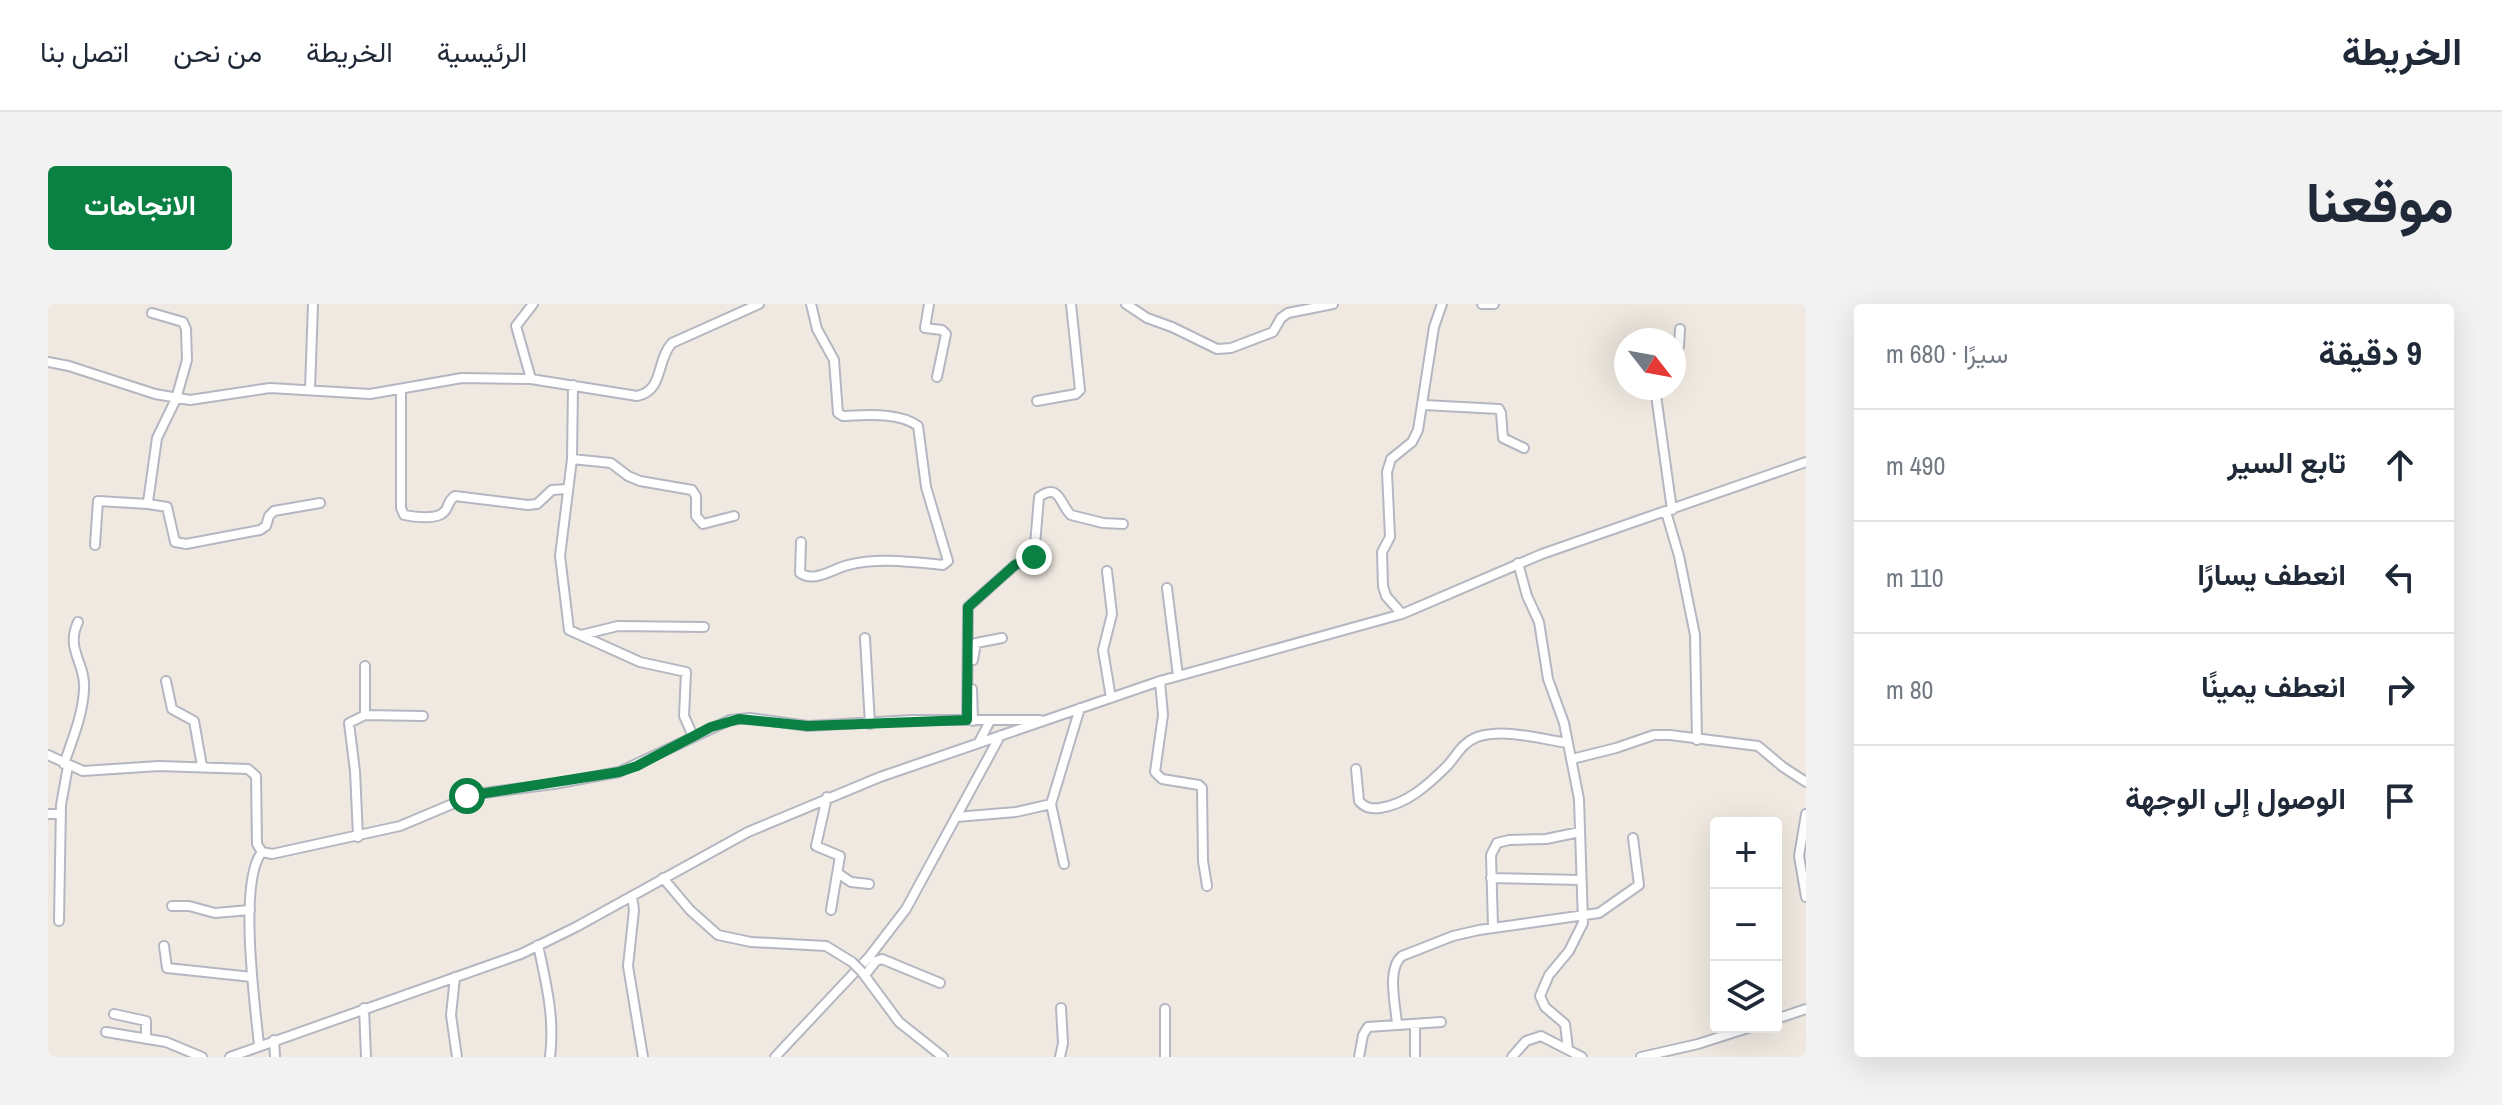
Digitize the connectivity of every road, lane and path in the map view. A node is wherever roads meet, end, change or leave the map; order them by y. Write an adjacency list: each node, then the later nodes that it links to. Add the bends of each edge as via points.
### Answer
1 (313, 304): 17 (street)
2 (533, 304): 15 (street, via 516,326)
3 (759, 304): 16 (street, via 672,343 654,387 645,394)
4 (811, 304): 32 (street, via 836,367 838,413 887,416 918,426 926,487 948,561 862,563 805,576 800,573)
5 (929, 304): 14 (street, via 925,328 946,334)
6 (1071, 304): 21 (street, via 1080,390)
7 (1126, 304): 8 (street, via 1208,347 1224,350 1273,332 1288,313)
8 (1333, 304)
9 (1442, 304): 22 (street)
10 (1482, 304): 11 (street)
11 (1494, 304)
12 (152, 313): 19 (street, via 186,324 187,360)
13 (48, 362): 19 (street)
14 (937, 377)
15 (531, 379): 16 (street); 18 (street, via 462,378)
16 (573, 385): 24 (street)
17 (310, 389): 18 (street, via 370,394); 19 (street)
18 (401, 389): 26 (street, via 404,515 438,516 455,496 528,505 552,490)
19 (176, 399): 28 (street, via 157,438)
20 (1656, 400): 29 (street)
21 (1037, 401)
22 (1424, 405): 23 (street, via 1499,409 1503,438); 37 (street, via 1415,437 1391,459 1387,472 1390,537 1382,552 1383,586)
23 (1524, 448)
24 (572, 459): 26 (street); 30 (street, via 611,463 640,481 692,490 697,519 703,524)
25 (1806, 462): 29 (street)
26 (567, 489): 40 (street, via 561,569 568,626)
27 (320, 503): 28 (street, via 274,511 260,530 186,544 173,539 167,507)
28 (148, 504): 33 (street, via 98,501)
29 (1669, 511): 34 (street); 57 (street, via 1695,635)
30 (734, 516)
31 (1123, 524): 51 (street, via 1071,515 1055,493 1039,497 1034,557 1015,565 968,607)
32 (801, 542)
33 (95, 545)
34 (1518, 563): 37 (street); 59 (street, via 1539,622 1548,679)
35 (1107, 571): 47 (street, via 1112,614 1103,650)
36 (1167, 588): 44 (street)
37 (1402, 614): 44 (street)
38 (78, 622): 62 (street, via 73,648 83,669 84,692)
39 (704, 627): 40 (street, via 618,626)
40 (580, 636): 55 (street, via 640,662 686,672 684,716)
41 (865, 638): 54 (street)
42 (1002, 638): 51 (street, via 975,645)
43 (365, 666): 49 (street)
44 (1178, 676): 46 (street)
45 (166, 681): 63 (street, via 172,709 194,721)
46 (1160, 681): 47 (street); 82 (street, via 1163,715 1155,772 1162,779 1202,788)
47 (1111, 698): 48 (street)
48 (1080, 708): 52 (street); 67 (street)
49 (365, 715): 50 (street); 73 (street, via 348,728)
50 (423, 716)
51 (970, 720): 53 (street); 54 (street)
52 (1051, 720): 53 (street); 56 (street)
53 (990, 721): 58 (street)
54 (870, 724): 55 (street, via 739,719)
55 (693, 736): 73 (street, via 619,772 476,794 400,826)
56 (1000, 736): 58 (street); 71 (street)
57 (1697, 740): 61 (street, via 1654,735); 65 (street, via 1758,746)
58 (979, 742): 66 (street)
59 (1568, 743): 61 (street); 64 (street, via 1498,732 1478,737 1409,798 1375,809 1359,801)
60 (48, 755): 62 (street)
61 (1572, 759): 72 (street)
62 (66, 765): 63 (street, via 89,771); 69 (street)
63 (202, 766): 75 (street, via 248,769 256,776 257,844)
64 (1356, 769)
65 (1806, 782)
66 (827, 797): 77 (street, via 816,846 840,856); 78 (street)
67 (1051, 804): 71 (street); 76 (street)
68 (48, 814): 69 (street)
69 (61, 814): 89 (street)
70 (1806, 814): 84 (street, via 1799,856)
71 (956, 817): 120 (street, via 906,909 869,957)
72 (1580, 832): 79 (street, via 1500,841 1493,847); 80 (street)
73 (358, 837): 75 (street)
74 (1633, 838): 88 (street, via 1639,885 1599,913)
75 (262, 852): 86 (street, via 254,864)
76 (1064, 864)
77 (839, 874): 81 (street); 87 (street)
78 (663, 878): 83 (street); 93 (street, bridge, via 718,935 826,946)
79 (1491, 878): 80 (street); 90 (street)
80 (1581, 880): 88 (street)
81 (869, 884)
82 (1207, 886)
83 (632, 896): 91 (street); 119 (street, via 628,966)
84 (1806, 897)
85 (172, 906): 86 (street, via 215,913)
86 (250, 910): 94 (street)
87 (831, 910)
88 (1584, 915): 90 (street); 112 (street, via 1540,996 1565,1024)
89 (59, 921)
90 (1493, 927): 104 (street, via 1453,936 1397,960)
91 (538, 945): 95 (street); 118 (street, via 551,1006)
92 (164, 946): 94 (street, via 167,968)
93 (864, 973): 96 (street, via 882,959); 121 (street, via 899,1022)
94 (252, 977): 111 (street)
95 (455, 977): 97 (street); 117 (street, via 451,1015)
96 (940, 983)
97 (364, 1008): 109 (street); 116 (street)
98 (1061, 1008): 122 (street)
99 (1165, 1009): 123 (street)
100 (1806, 1009): 102 (street)
101 (114, 1014): 108 (street, via 146,1021)
102 (1782, 1017)
103 (1441, 1022): 105 (street)
104 (1397, 1025): 105 (street); 124 (street, via 1366,1028)
105 (1415, 1025): 125 (street)
106 (106, 1032): 108 (street)
107 (1732, 1033): 110 (street)
108 (146, 1039): 113 (street)
109 (274, 1040): 111 (street); 115 (street)
110 (1698, 1044): 128 (street); 129 (street)
111 (259, 1045): 114 (street)
112 (1568, 1049): 126 (street, via 1534,1037); 127 (street)
113 (202, 1057)
114 (230, 1057)
115 (275, 1057)
116 (366, 1057)
117 (457, 1057)
118 (550, 1057)
119 (643, 1057)
120 (775, 1057)
121 (943, 1057)
122 (1060, 1057)
123 (1165, 1057)
124 (1359, 1057)
125 (1415, 1057)
126 (1512, 1057)
127 (1582, 1057)
128 (1641, 1057)
129 (1699, 1057)

